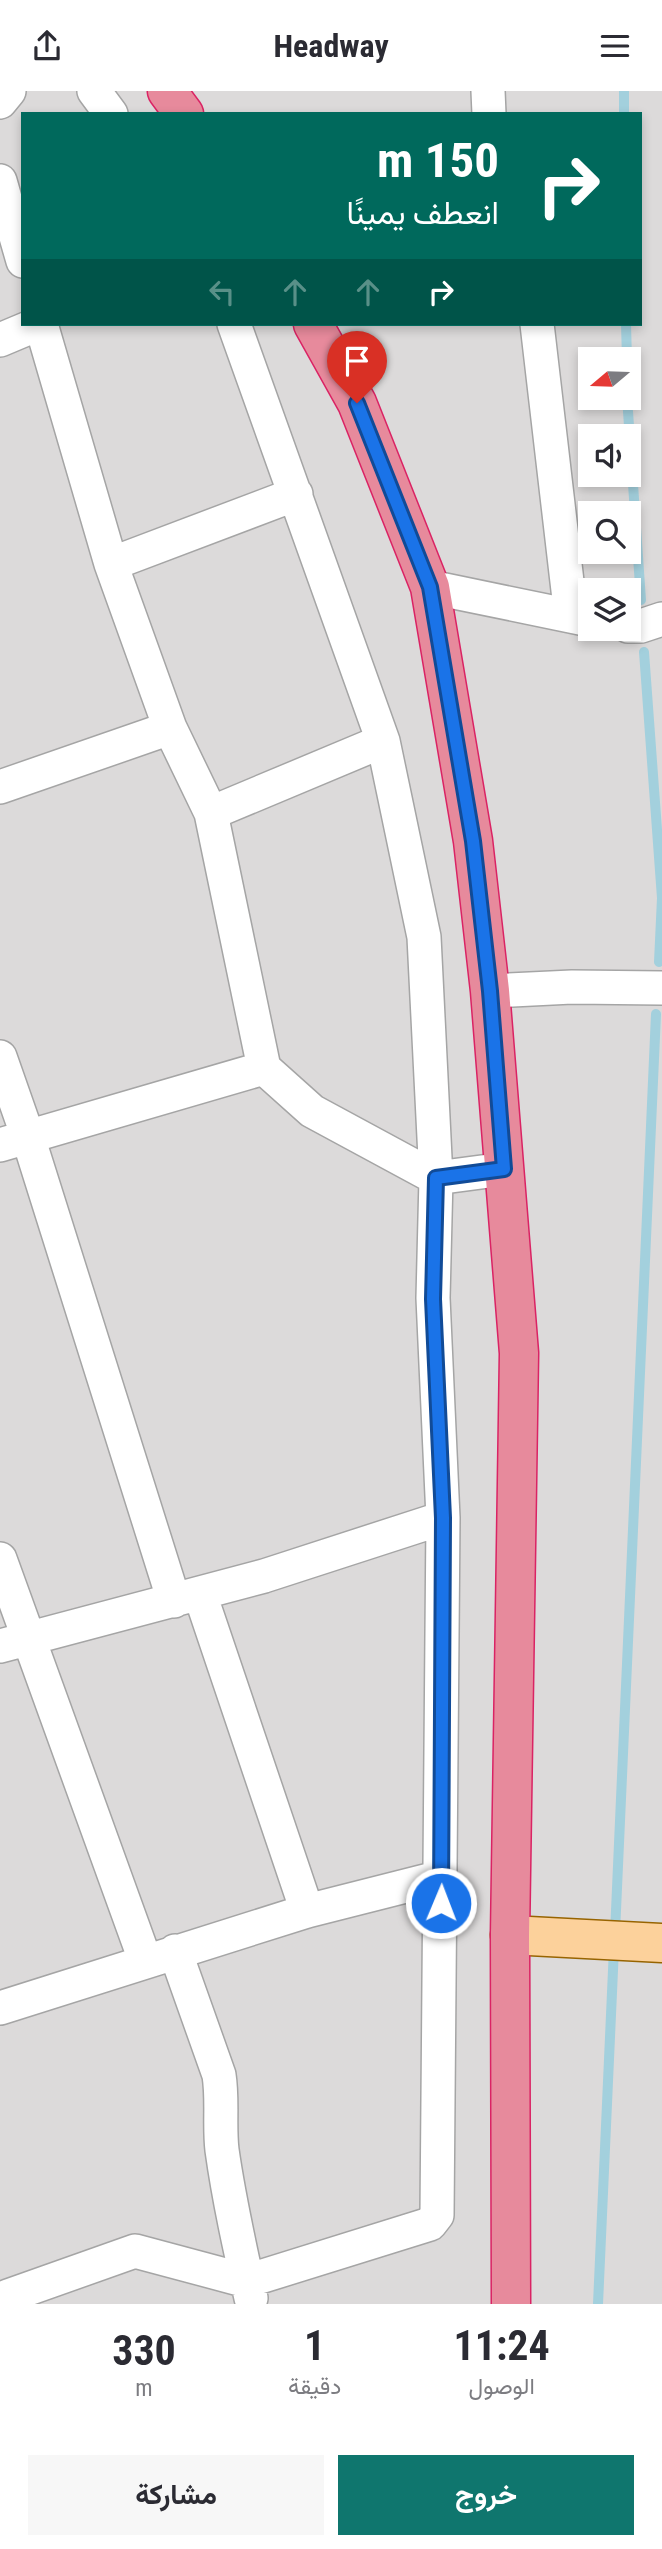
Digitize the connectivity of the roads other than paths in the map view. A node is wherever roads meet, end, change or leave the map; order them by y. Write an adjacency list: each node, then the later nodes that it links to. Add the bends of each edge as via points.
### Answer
1 (9, 91): 5 (street)
2 (94, 91): 6 (street)
3 (167, 91): 7 (highway)
4 (488, 91): 8 (street)
5 (0, 102)
6 (110, 112)
7 (183, 112)
8 (489, 112)
9 (0, 181): 10 (street)
10 (21, 254)
11 (34, 326): 16 (street)
12 (40, 326): 18 (street)
13 (235, 326): 17 (street)
14 (314, 326): 19 (highway, via 357,403)
15 (537, 326): 20 (street)
16 (0, 340)
17 (296, 495): 18 (street); 25 (street)
18 (111, 564): 24 (street)
19 (430, 587): 21 (street); 29 (highway, via 473,841)
20 (578, 598)
21 (578, 617)
22 (662, 619): 23 (street)
23 (641, 626)
24 (170, 729): 26 (street); 27 (street)
25 (383, 741): 27 (street); 34 (street, via 424,937)
26 (0, 787)
27 (211, 813): 31 (street)
28 (662, 988): 29 (street)
29 (490, 991): 33 (highway)
30 (0, 1057): 32 (street)
31 (264, 1068): 32 (street); 34 (street, via 312,1111)
32 (14, 1141): 37 (street)
33 (504, 1169): 34 (street); 41 (highway, via 519,1353)
34 (436, 1178): 35 (street, via 433,1299)
35 (443, 1518): 37 (street); 39 (street)
36 (0, 1559): 38 (street)
37 (187, 1597): 38 (street); 40 (street)
38 (14, 1641): 43 (street)
39 (441, 1877): 40 (street); 46 (street, via 436,2215 430,2224)
40 (307, 1911): 43 (street)
41 (510, 1935): 42 (main road); 47 (highway)
42 (658, 1943)
43 (160, 1955): 44 (street); 46 (street, via 219,2075 222,2148)
44 (0, 2008)
45 (7, 2291): 46 (street, via 135,2251)
46 (250, 2293)
47 (511, 2304)

